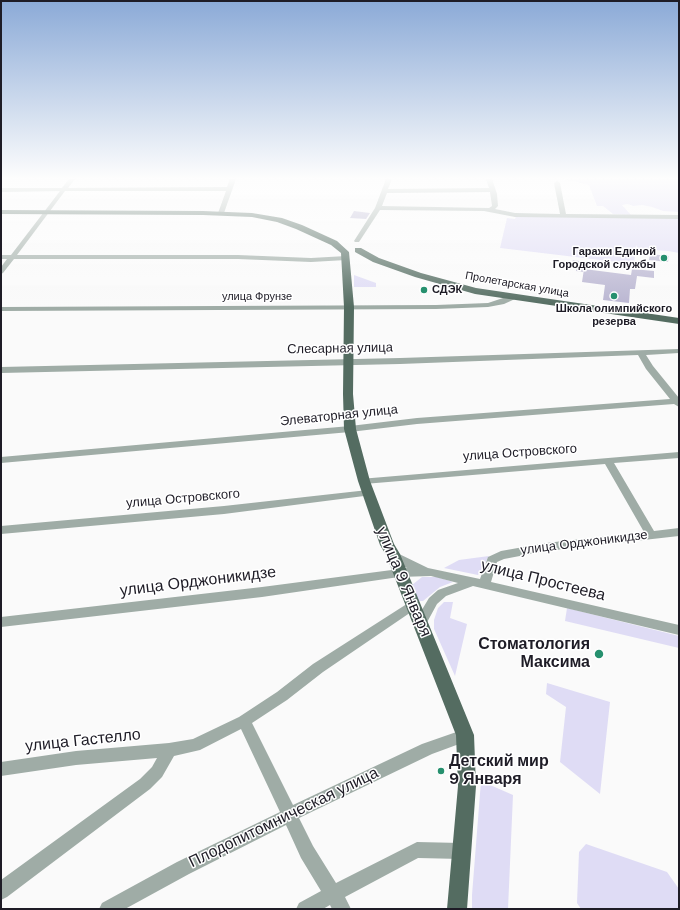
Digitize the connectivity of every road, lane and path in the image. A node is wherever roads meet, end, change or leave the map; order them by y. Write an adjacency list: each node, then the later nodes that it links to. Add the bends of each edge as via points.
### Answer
1 (40, 221): 6 (street)
2 (283, 221): 4 (main road, Пролетарская улица)
3 (370, 221): 4 (street)
4 (351, 252): 6 (street); 7 (main road, Пролетарская улица); 7 (main road, via 356,259); 10 (main road, улица 9 Января)
5 (1, 257): 6 (street)
6 (12, 258): 8 (street)
7 (373, 259): 9 (main road, Пролетарская улица, via 443,283)
8 (1, 272)
9 (512, 297): 10 (street, улица Фрунзе, via 488,305); 12 (main road, Пролетарская улица)
10 (349, 307): 11 (street, улица Фрунзе); 15 (main road, улица 9 Января)
11 (1, 309)
12 (679, 320)
13 (679, 351): 14 (street, Слесарная улица)
14 (641, 353): 15 (street, Слесарная улица); 17 (street, via 657,378)
15 (349, 361): 16 (street, Слесарная улица); 18 (main road, улица 9 Января)
16 (1, 370)
17 (678, 402): 18 (street, Элеваторная улица, via 417,421)
18 (350, 429): 20 (street, Элеваторная улица); 22 (main road, улица 9 Января)
19 (679, 455): 21 (street, улица Островского)
20 (1, 460)
21 (608, 460): 22 (street, улица Островского); 26 (street)
22 (364, 481): 23 (main road, улица 9 Января)
23 (368, 493): 24 (street, улица Островского, via 224,510); 27 (main road, улица 9 Января, via 387,545)
24 (1, 530)
25 (679, 532): 26 (street, улица Орджоникидзе)
26 (651, 535): 30 (street, улица Орджоникидзе, via 501,555 492,560)
27 (393, 554): 28 (street, via 410,565); 29 (main road, улица 9 Января)
28 (431, 572): 29 (street, улица Простеева); 30 (street, улица Простеева)
29 (399, 573): 31 (main road, улица 9 Января); 32 (street, улица Орджоникидзе, via 262,592)
30 (479, 583): 33 (street, via 442,593 433,601); 34 (street, улица Простеева)
31 (413, 605): 33 (main road, улица 9 Января); 35 (street, улица Гастелло)
32 (1, 622)
33 (420, 623): 36 (main road, улица 9 Января, via 454,704)
34 (679, 630)
35 (244, 721): 37 (street, улица Гастелло, via 195,745); 39 (street)
36 (464, 735): 39 (street, Плодопитомническая улица, via 400,762); 40 (main road, улица 9 Января, via 467,786)
37 (169, 750): 38 (street, улица Гастелло, via 76,758); 41 (street, via 157,772 145,784)
38 (1, 769)
39 (290, 815): 42 (street, via 307,852); 43 (street, Плодопитомническая улица, via 183,868)
40 (461, 851): 42 (street, via 417,850); 46 (main road, улица 9 Января)
41 (1, 891)
42 (332, 894): 44 (street); 45 (street)
43 (108, 909)
44 (305, 909)
45 (342, 909)
46 (457, 909)

